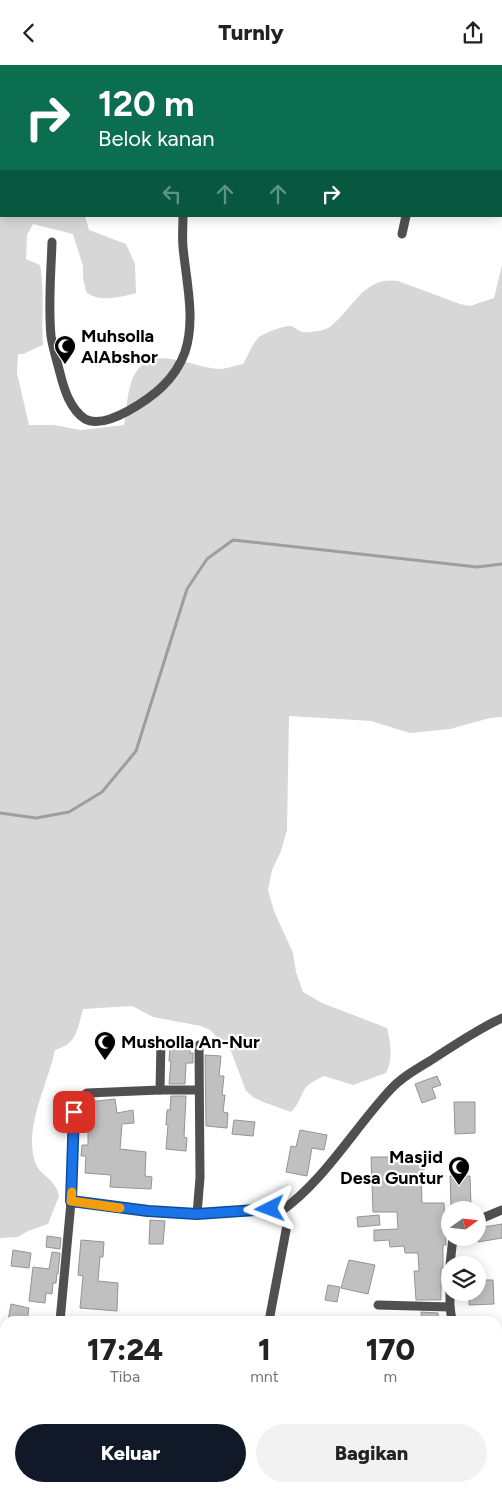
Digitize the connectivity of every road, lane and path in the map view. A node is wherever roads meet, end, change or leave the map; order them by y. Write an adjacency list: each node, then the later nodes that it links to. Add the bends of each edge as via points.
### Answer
1 (183, 217): 4 (street, via 189,331 185,351 163,387 117,417 100,421 86,420 64,389 52,338)
2 (406, 217): 3 (street)
3 (402, 235)
4 (52, 242)
5 (502, 1018): 12 (street, via 400,1080 314,1181)
6 (161, 1042): 8 (street)
7 (199, 1045): 9 (street)
8 (160, 1090): 9 (street); 10 (street, via 87,1093 74,1102)
9 (199, 1091): 13 (street)
10 (71, 1201): 13 (street); 18 (street)
11 (502, 1211): 14 (street)
12 (280, 1212): 13 (street, via 270,1209); 19 (street, via 287,1225)
13 (197, 1214)
14 (486, 1217)
15 (450, 1301): 17 (street)
16 (378, 1305): 17 (street)
17 (450, 1307): 20 (street)
18 (60, 1316)
19 (270, 1316)
20 (451, 1316)

